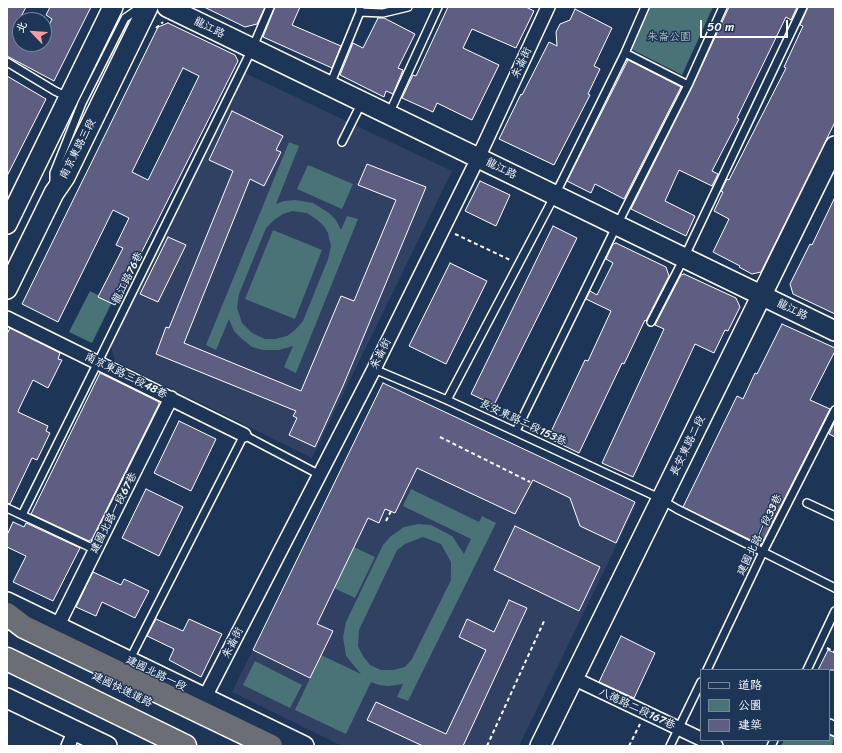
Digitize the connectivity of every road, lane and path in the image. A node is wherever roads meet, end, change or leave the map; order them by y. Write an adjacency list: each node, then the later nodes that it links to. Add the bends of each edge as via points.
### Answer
1 (113, 7): 19 (street)
2 (140, 7): 26 (lane, via 124,18 82,103 54,173)
3 (148, 7): 26 (street, 南京東路三段, via 65,177)
4 (270, 7): 14 (lane, 龍江路76巷)
5 (408, 7): 11 (lane, via 383,13)
6 (438, 7): 21 (lane)
7 (548, 7): 24 (street, 朱崙街)
8 (645, 7): 15 (lane)
9 (723, 7): 17 (lane)
10 (803, 7): 31 (lane)
11 (360, 10): 18 (lane)
12 (167, 14): 13 (path); 14 (street, 龍江路)
13 (151, 31)
14 (252, 49): 18 (street, 龍江路); 38 (lane, 龍江路76巷)
15 (625, 53): 17 (lane); 27 (lane)
16 (7, 62): 19 (lane)
17 (688, 85): 29 (lane)
18 (329, 87): 20 (street, 龍江路)
19 (69, 98): 28 (street)
20 (362, 102): 21 (street, 龍江路); 22 (lane)
21 (389, 114): 24 (street, 龍江路)
22 (342, 142)
23 (835, 146): 34 (street, 長安東路二段)
24 (478, 158): 27 (street, 龍江路); 30 (street, 朱崙街)
25 (835, 168): 34 (street, 長安東路二段)
26 (54, 194): 33 (street, 南京東路三段)
27 (554, 196): 29 (street, 龍江路); 32 (lane)
28 (7, 224)
29 (616, 225): 31 (street, 龍江路); 43 (lane)
30 (443, 228): 32 (path); 39 (street, 朱崙街)
31 (684, 258): 34 (street, 龍江路); 36 (lane)
32 (519, 264): 41 (lane)
33 (7, 289)
34 (766, 298): 37 (street, 龍江路); 48 (street, 長安東路二段)
35 (7, 318): 38 (street, 南京東路三段48巷)
36 (651, 322)
37 (835, 331)
38 (98, 362): 40 (street, 南京東路三段48巷); 52 (lane, 龍江路76巷)
39 (374, 369): 41 (lane, 長安東路二段153巷); 46 (street, 朱崙街)
40 (171, 398): 44 (street, 南京東路三段48巷); 55 (street, 建國北路一段67巷)
41 (447, 400): 43 (lane, 長安東路二段153巷)
42 (835, 410): 56 (lane, 建國北路一段33巷)
43 (516, 431): 48 (lane, 長安東路二段153巷)
44 (244, 435): 46 (lane); 65 (lane)
45 (440, 437): 47 (path)
46 (320, 475): 70 (street, 朱崙街)
47 (530, 482)
48 (665, 502): 56 (lane, 長安東路二段153巷); 68 (street, 長安東路二段)
49 (807, 503): 53 (lane)
50 (7, 508): 52 (lane)
51 (390, 511): 54 (path)
52 (22, 515): 55 (lane)
53 (835, 516)
54 (386, 521)
55 (96, 550): 62 (street, 建國北路一段67巷)
56 (763, 552): 57 (lane, 長安東路二段153巷); 66 (lane, 建國北路一段33巷)
57 (835, 588)
58 (7, 602): 62 (street, 建國北路一段)
59 (835, 610): 67 (lane)
60 (7, 614): 81 (highway, via 24,627)
61 (545, 619): 82 (path)
62 (57, 627): 65 (street, 建國北路一段)
63 (7, 634): 80 (highway, 建國快速道路)
64 (10, 661): 79 (highway, 建國快速道路)
65 (129, 661): 70 (street, 建國北路一段)
66 (707, 669)
67 (807, 669)
68 (578, 680): 72 (street, 八德路二段167巷); 83 (street, 長安東路二段); 84 (street, 長安東路二段)
69 (700, 684): 73 (lane)
70 (205, 697): 77 (street, 建國北路一段)
71 (8, 702): 74 (street)
72 (645, 713): 73 (street, 八德路二段167巷); 85 (path)
73 (679, 728): 75 (street, 八德路二段167巷); 86 (lane)
74 (71, 738): 78 (street)
75 (700, 739)
76 (704, 741): 87 (street, 八德路二段167巷)
77 (299, 745)
78 (107, 746)
79 (185, 746)
80 (236, 746)
81 (271, 746)
82 (487, 746)
83 (540, 746)
84 (551, 746)
85 (629, 746)
86 (670, 746)
87 (716, 746)

